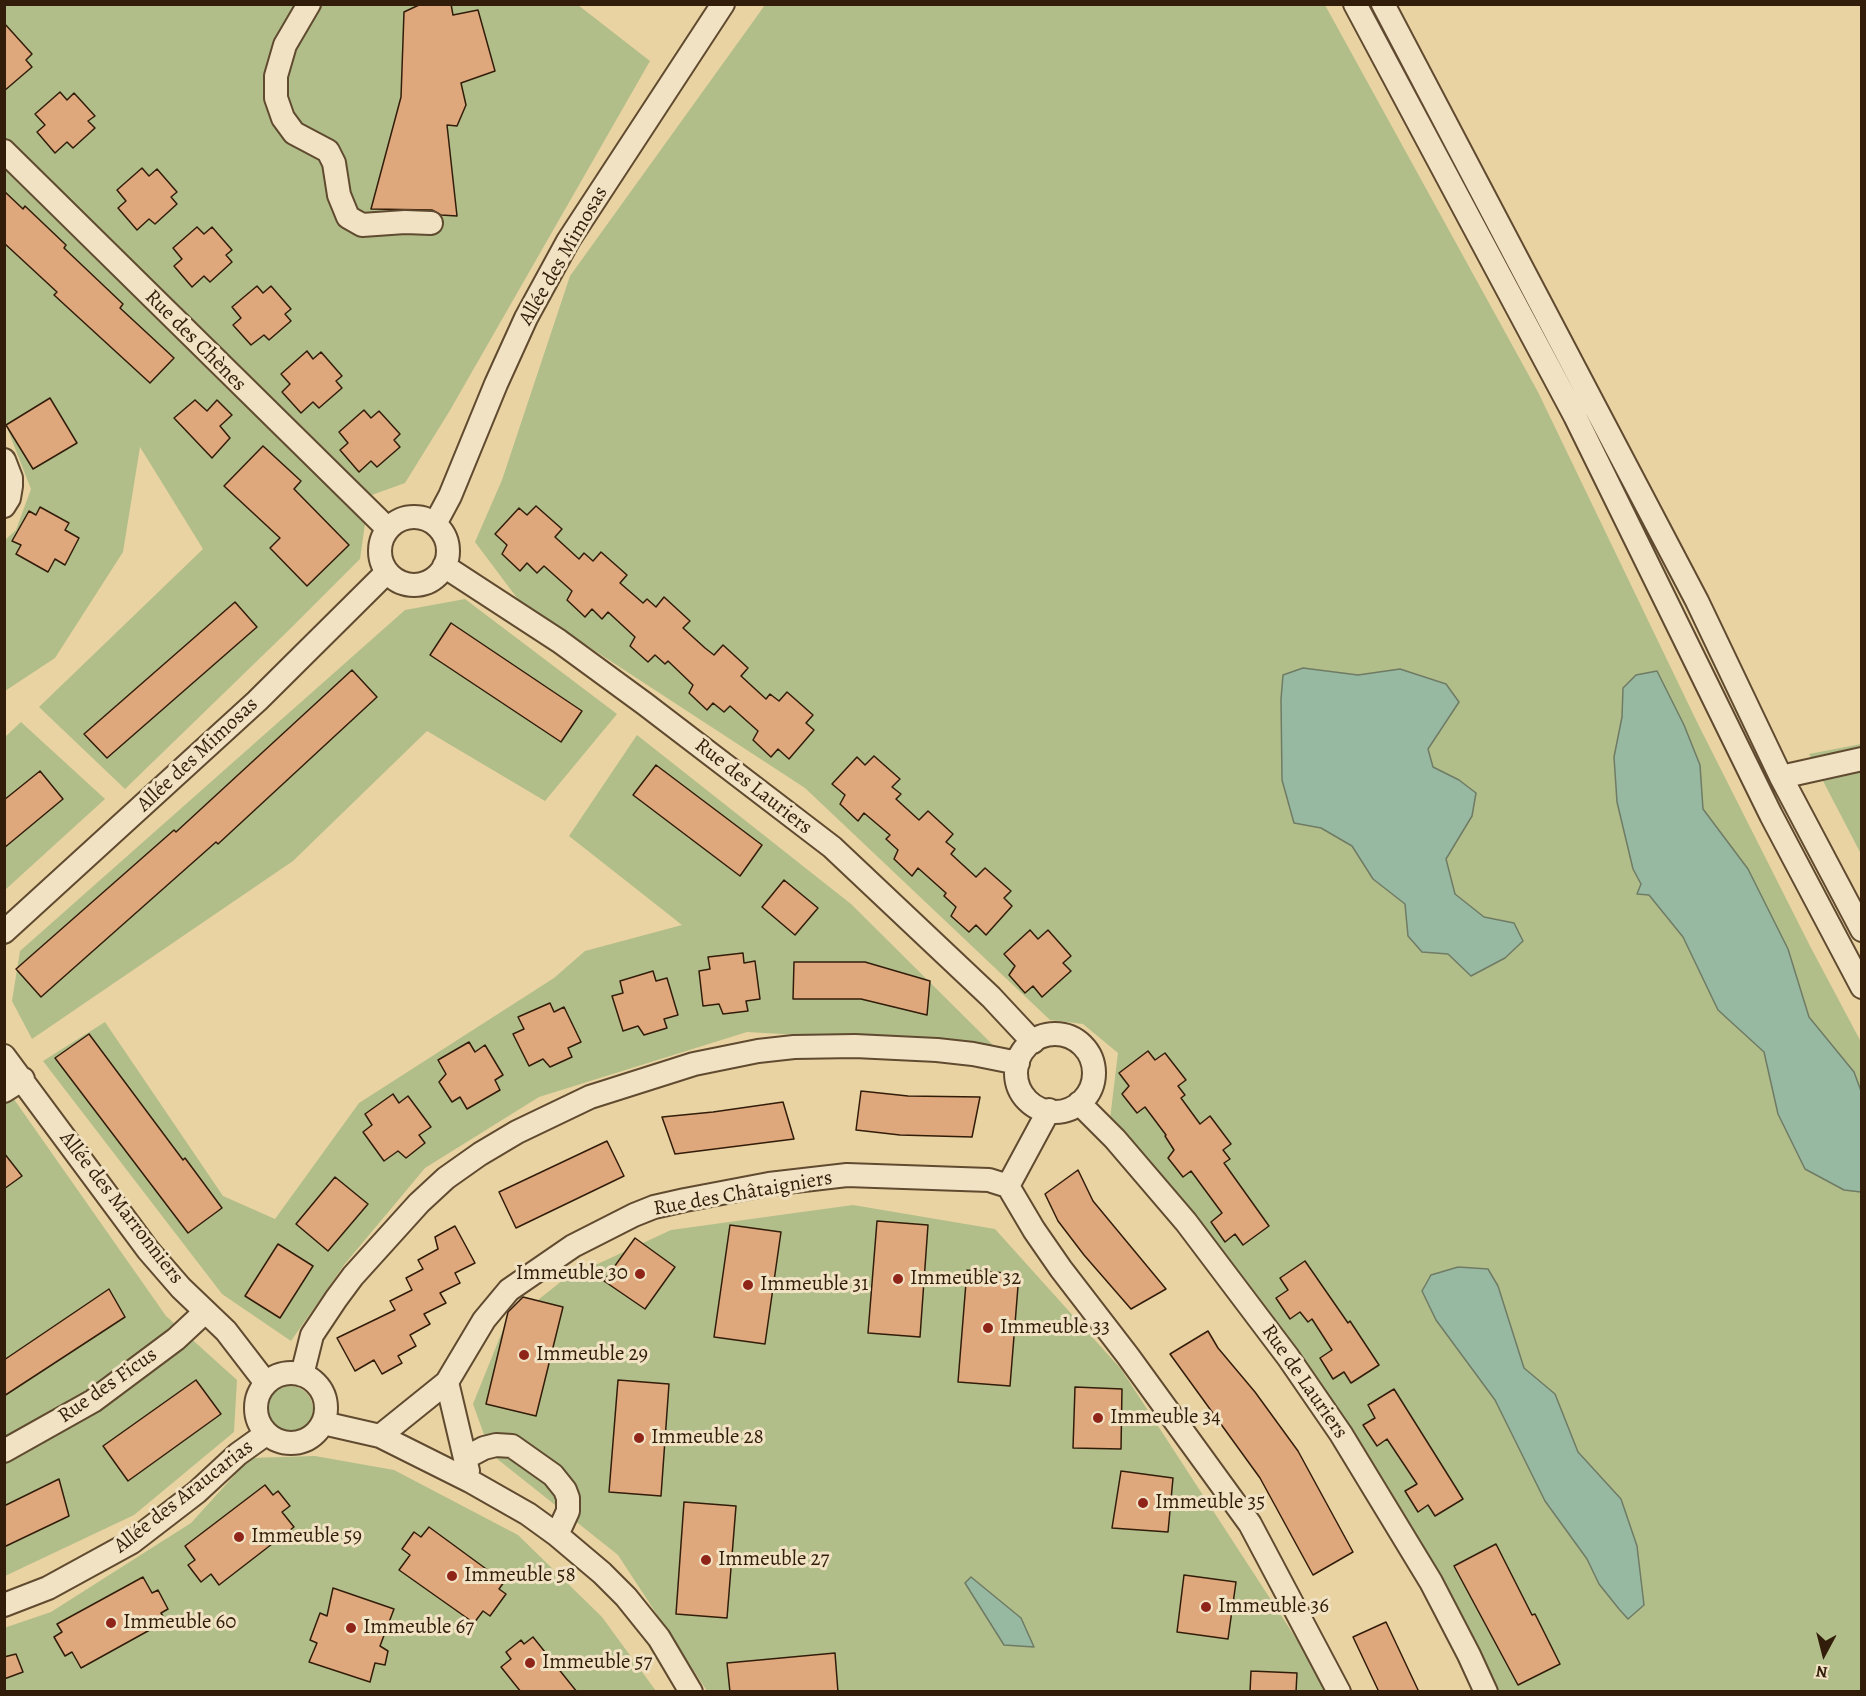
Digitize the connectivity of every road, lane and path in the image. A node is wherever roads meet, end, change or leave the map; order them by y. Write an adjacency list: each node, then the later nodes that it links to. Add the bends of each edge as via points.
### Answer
1 (309, 4): 6 (street, via 285,45 276,76 276,98 283,118 294,133 327,151 334,163 339,195 348,217 362,225)
2 (723, 4): 9 (street, Allée des Mimosas, via 568,241 522,327)
3 (1355, 4): 17 (street, via 1575,416 1776,826)
4 (1383, 4): 14 (street, via 1697,601)
5 (4, 151): 10 (street, Rue des Chènes)
6 (431, 223)
7 (4, 460): 8 (street, via 11,486)
8 (4, 506)
9 (435, 524): 10 (street, via 412,517); 11 (street, via 447,542)
10 (388, 529): 12 (street, via 380,550)
11 (444, 566): 12 (street, via 431,581 415,585 399,582); 18 (street, Rue des Lauriers, via 588,662 832,848 991,997)
12 (387, 572): 16 (street, Allée des Mimosas, via 257,701)
13 (1862, 759): 14 (street)
14 (1782, 777): 15 (street)
15 (1862, 930)
16 (4, 932)
17 (1862, 987)
18 (1033, 1042): 20 (street); 22 (street, via 1050,1034 1063,1035 1075,1039 1088,1052 1094,1070 1093,1083)
19 (4, 1056): 21 (street, Allée des Marronniers)
20 (1018, 1063): 23 (street, via 1018,1080 1024,1096); 26 (street, via 937,1050 794,1047 694,1064 590,1097 480,1154 419,1203 336,1299 312,1335)
21 (14, 1085): 25 (street, Allée des Marronniers, via 171,1277)
22 (1079, 1103): 23 (street, via 1064,1110); 39 (street, Rue de Lauriers, via 1186,1222 1335,1424 1431,1582)
23 (1049, 1110): 24 (street)
24 (1008, 1185): 27 (street, Rue des Châtaigniers, via 976,1179 847,1175 769,1184 654,1207 573,1246 508,1290 484,1320); 38 (street, via 1061,1269 1250,1524)
25 (205, 1312): 28 (street, Allée des Marronniers, via 226,1331); 32 (street, Rue des Ficus, via 176,1339 93,1401)
26 (302, 1375): 28 (street, via 287,1373); 29 (street, via 323,1394)
27 (447, 1382): 31 (street); 33 (street)
28 (266, 1383): 30 (street, via 256,1399 255,1412)
29 (323, 1423): 30 (street, via 301,1442 282,1443); 31 (street)
30 (266, 1434): 36 (street, Allée des Araucarias, via 132,1542 48,1588)
31 (380, 1436): 34 (street)
32 (4, 1451)
33 (465, 1458): 34 (street); 35 (street, via 484,1448 512,1446 553,1475 568,1498 568,1511)
34 (470, 1481): 35 (street)
35 (557, 1535): 37 (street, via 626,1597 659,1638)
36 (4, 1605)
37 (691, 1692)
38 (1339, 1692)
39 (1486, 1692)

